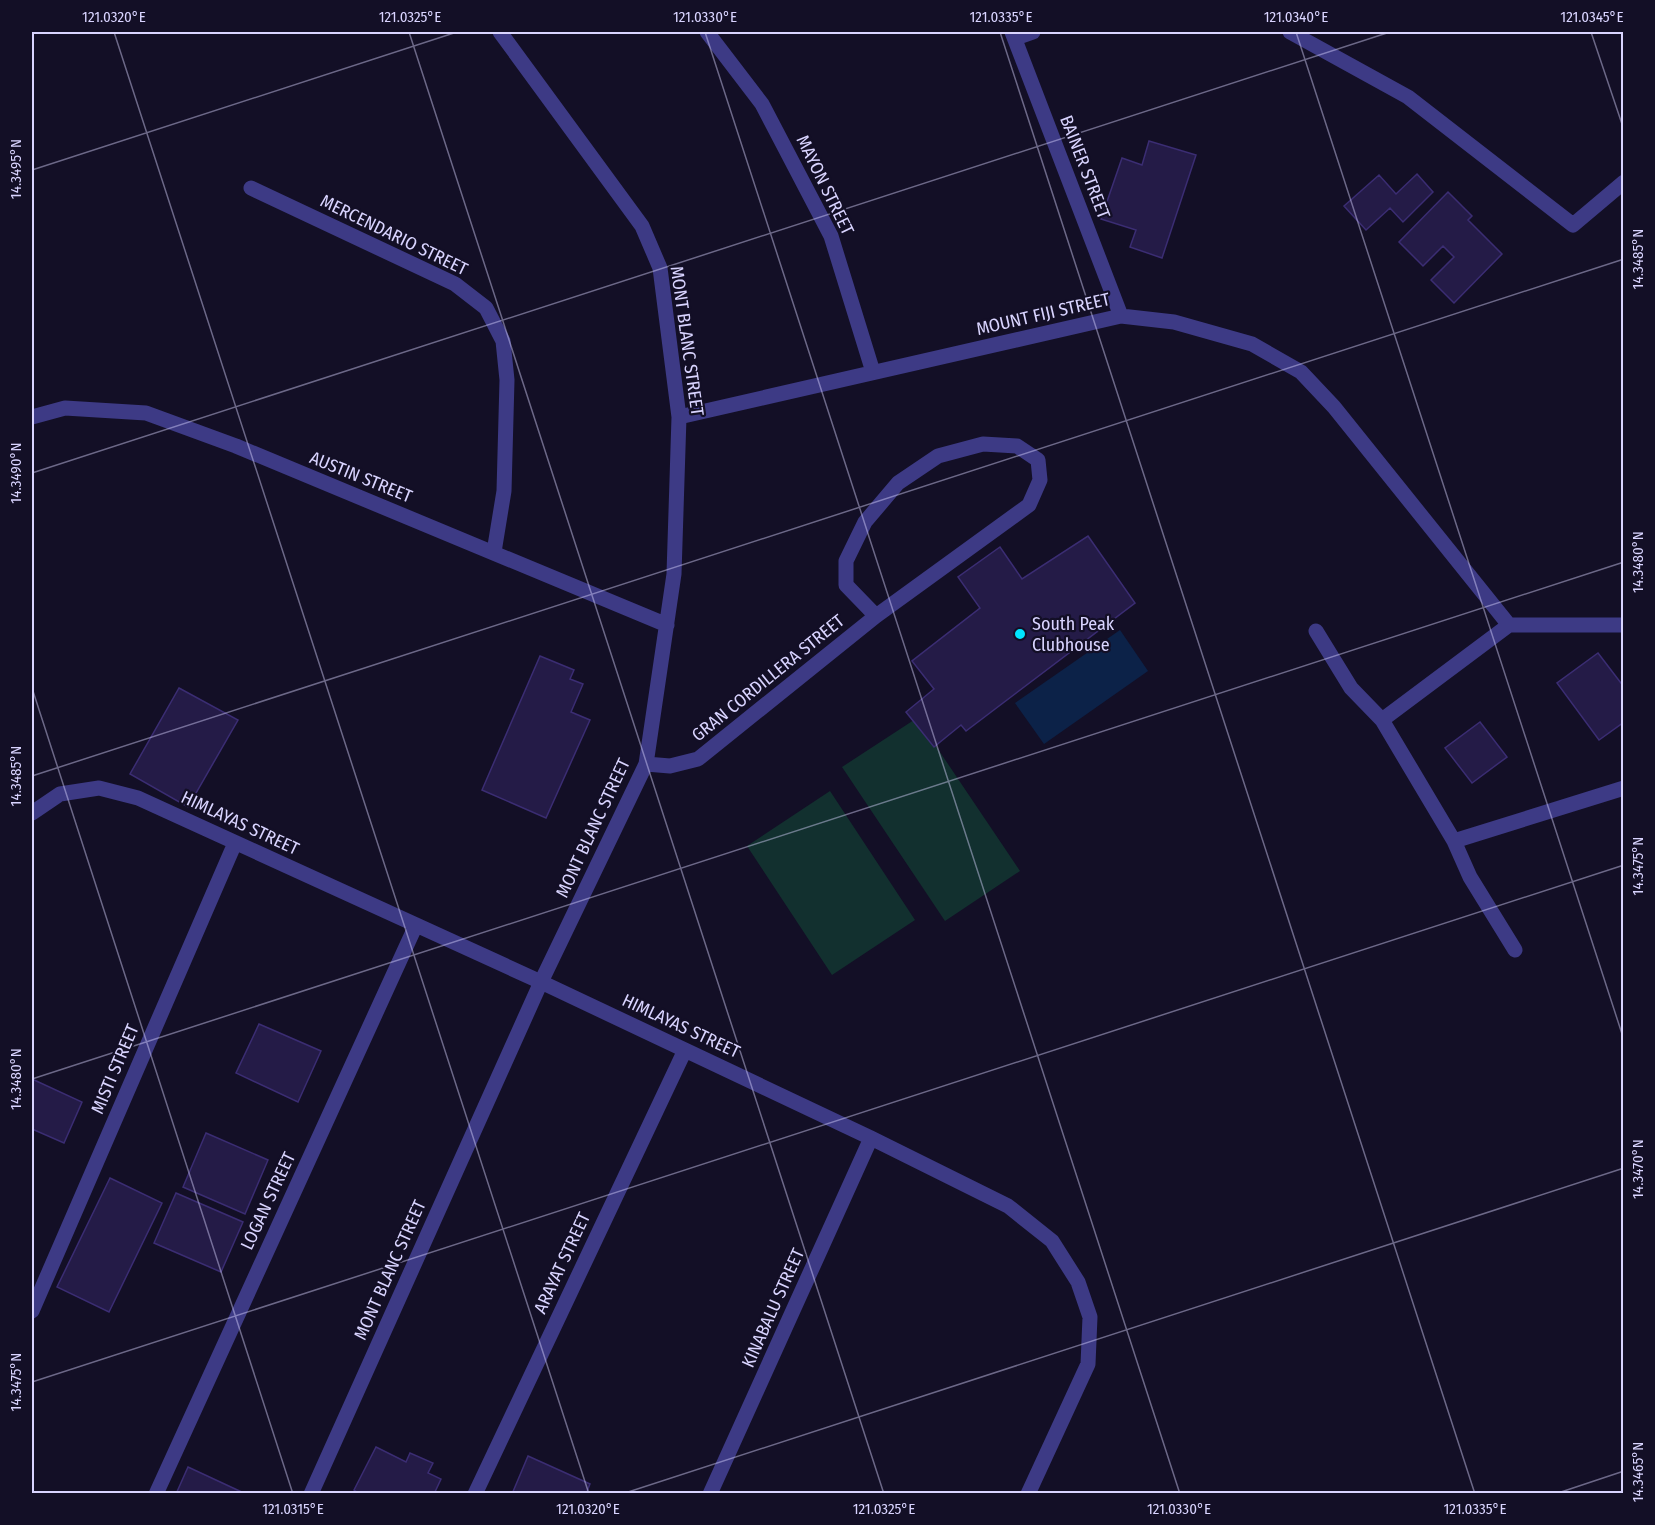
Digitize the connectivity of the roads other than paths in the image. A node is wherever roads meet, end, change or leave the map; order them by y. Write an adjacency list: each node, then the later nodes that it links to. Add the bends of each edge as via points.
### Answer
1 (500, 32): 11 (street, MONT BLANC STREET, via 642,226 660,268)
2 (707, 32): 9 (street, MAYON STREET, via 762,104 831,236)
3 (1034, 32): 5 (street)
4 (1290, 32): 6 (street, via 1407,97 1573,225)
5 (1014, 35): 8 (street, BAINER STREET)
6 (1623, 182)
7 (251, 188): 12 (street, MERCENDARIO STREET, via 455,284 486,308 503,340 507,380 504,491)
8 (1121, 316): 9 (street, MOUNT FIJI STREET); 14 (street, MOUNT FIJI STREET, via 1174,322 1252,344 1301,372 1334,407)
9 (873, 372): 11 (street, MOUNT FIJI STREET)
10 (32, 417): 12 (street, AUSTIN STREET, via 65,408 146,413)
11 (679, 417): 16 (street, MONT BLANC STREET, via 674,574)
12 (494, 552): 16 (street, AUSTIN STREET)
13 (876, 616): 13 (street, GRAN CORDILLERA STREET, via 1029,505 1040,480 1038,460 1017,446 983,444 939,456 898,483 865,522 846,561 846,585); 19 (street, GRAN CORDILLERA STREET, via 698,759 670,766)
14 (1509, 625): 15 (street); 18 (street)
15 (1623, 625)
16 (667, 626): 19 (street, MONT BLANC STREET)
17 (1316, 631): 18 (street, via 1351,688)
18 (1382, 720): 22 (street)
19 (646, 764): 26 (street, MONT BLANC STREET)
20 (1623, 788): 22 (street)
21 (32, 813): 23 (street, HIMLAYAS STREET, via 60,794 99,788 138,798)
22 (1454, 841): 25 (street, via 1470,878)
23 (235, 843): 24 (street, HIMLAYAS STREET); 29 (street, MISTI STREET)
24 (416, 925): 26 (street, HIMLAYAS STREET); 30 (street, LOGAN STREET)
25 (1515, 950)
26 (541, 982): 27 (street, HIMLAYAS STREET); 31 (street, MONT BLANC STREET)
27 (685, 1050): 28 (street, HIMLAYAS STREET); 32 (street, ARAYAT STREET)
28 (871, 1138): 33 (street, KINABALU STREET); 34 (street, HIMLAYAS STREET, via 1008,1206 1052,1241 1078,1282 1090,1317 1088,1364)
29 (32, 1311)
30 (156, 1494)
31 (310, 1494)
32 (475, 1494)
33 (710, 1494)
34 (1028, 1494)

